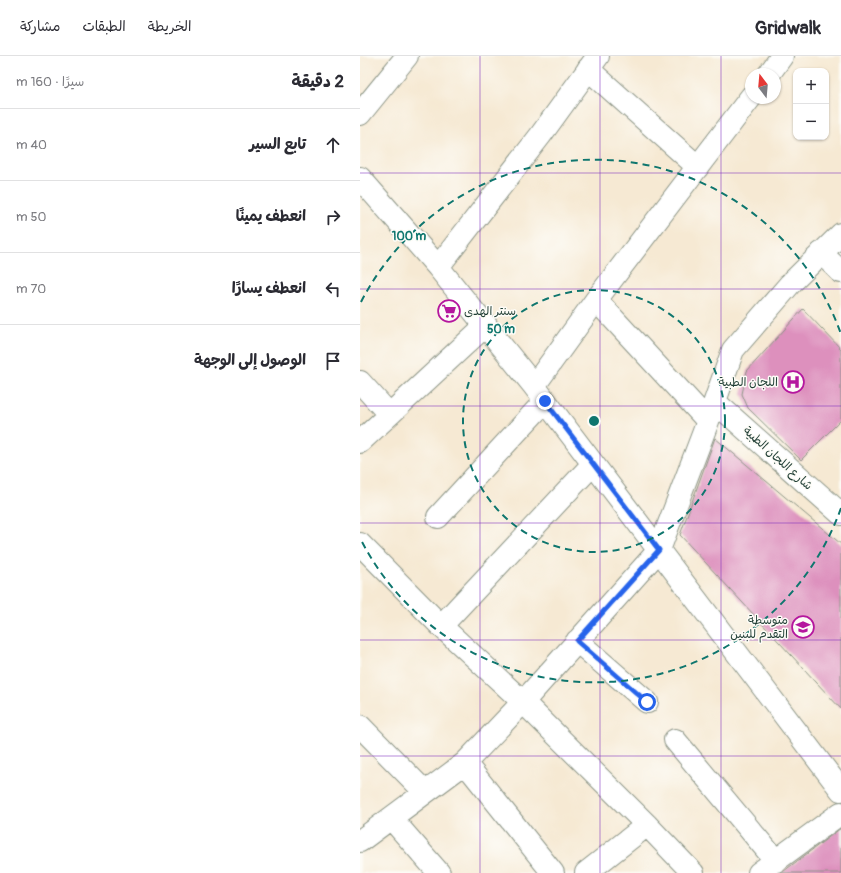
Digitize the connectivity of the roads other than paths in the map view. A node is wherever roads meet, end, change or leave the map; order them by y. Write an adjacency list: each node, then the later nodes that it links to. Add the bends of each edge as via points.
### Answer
1 (407, 56): 6 (street)
2 (782, 56): 4 (street)
3 (593, 62): 7 (street); 11 (street, via 540,136)
4 (773, 68)
5 (746, 104): 7 (street)
6 (360, 114)
7 (698, 167): 13 (street)
8 (360, 178): 11 (street)
9 (841, 234): 10 (street)
10 (821, 253): 12 (street); 17 (street, via 790,284 733,350)
11 (438, 267): 14 (street)
12 (841, 272)
13 (596, 300): 16 (street); 17 (street, شارع اللجان الطبية)
14 (486, 325): 16 (street); 18 (street)
15 (360, 382): 18 (street)
16 (540, 393): 20 (street); 22 (street)
17 (712, 411): 21 (street, شارع اللجان الطبية); 23 (street)
18 (389, 414): 19 (street)
19 (360, 442)
20 (593, 464): 23 (street); 25 (street)
21 (841, 514)
22 (438, 517)
23 (659, 550): 26 (street); 32 (street)
24 (364, 556): 25 (street)
25 (441, 626): 27 (street)
26 (577, 641): 27 (street); 28 (street)
27 (523, 702): 31 (street); 36 (street)
28 (647, 702)
29 (360, 726): 33 (street)
30 (675, 740): 38 (street)
31 (465, 763): 33 (street); 40 (street)
32 (841, 790)
33 (426, 792): 35 (street)
34 (841, 813): 38 (street)
35 (391, 818): 37 (street); 39 (street)
36 (647, 825): 41 (street); 42 (street)
37 (360, 841)
38 (767, 867)
39 (439, 873)
40 (553, 873)
41 (586, 873)
42 (693, 873)

